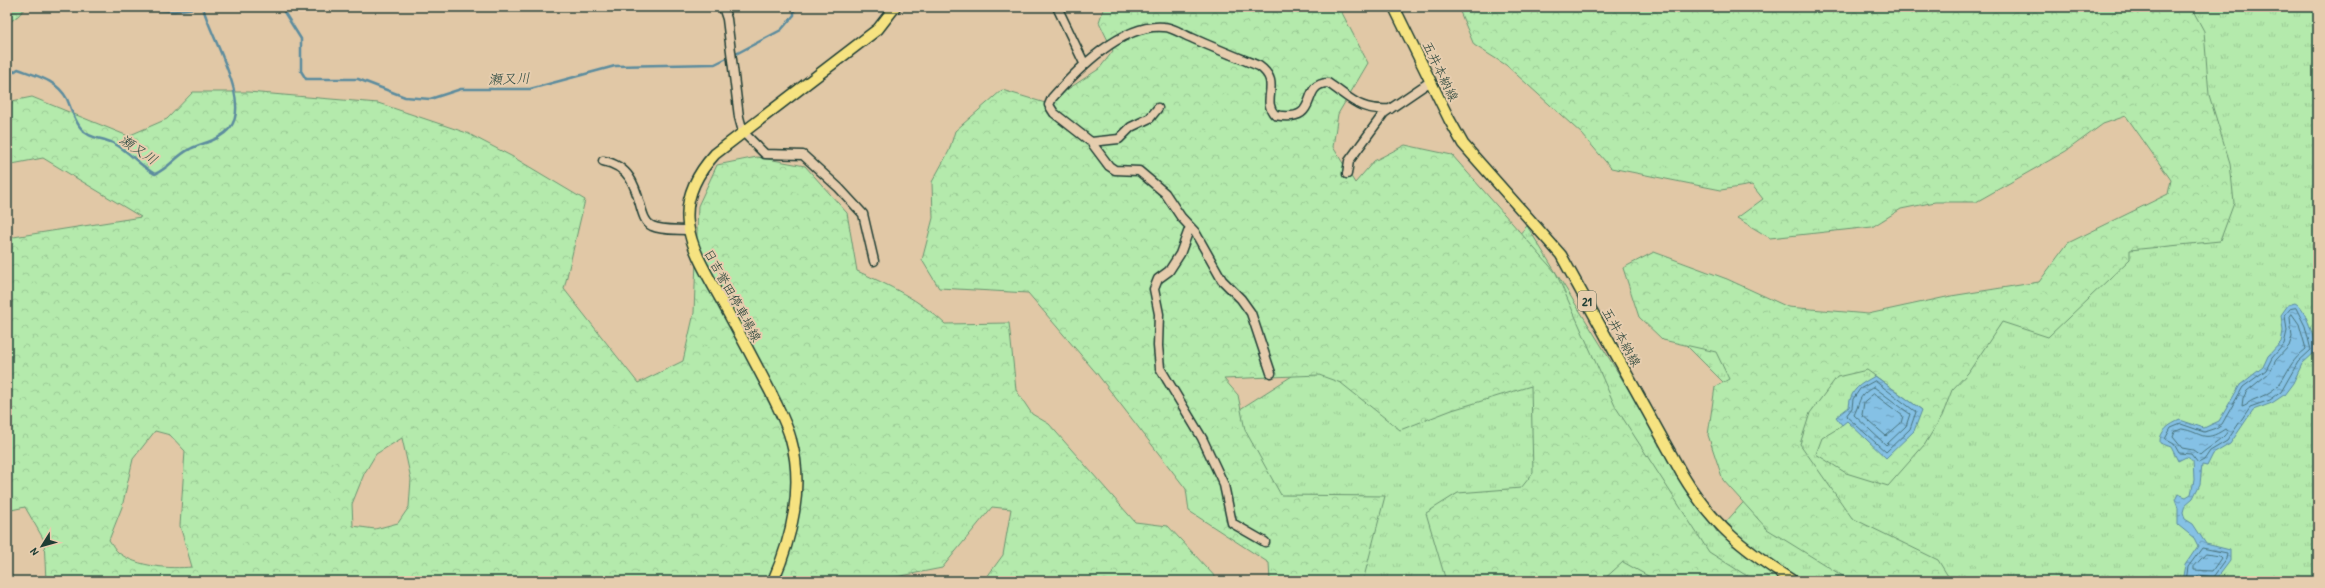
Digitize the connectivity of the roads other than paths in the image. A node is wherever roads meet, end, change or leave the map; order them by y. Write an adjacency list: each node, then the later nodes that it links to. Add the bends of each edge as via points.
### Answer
1 (723, 7): 9 (street, via 727,18)
2 (894, 7): 9 (main road, 日吉誉田停車場線, via 878,29)
3 (1057, 7): 5 (street)
4 (1394, 7): 6 (main road, 五井本納線 / 21)
5 (1084, 63): 8 (street, via 1134,30 1165,26 1268,72 1271,79 1269,106 1274,114 1297,116 1304,110 1312,93 1328,83 1363,108); 10 (street, via 1052,98 1049,105 1054,114)
6 (1431, 81): 8 (street); 19 (main road, 五井本納線 / 21, via 1464,144 1561,255 1682,474 1704,508 1735,541)
7 (1158, 108): 10 (street, via 1150,118 1131,127 1119,139)
8 (1390, 109): 12 (street, via 1384,113 1349,161)
9 (743, 132): 14 (main road, 日吉誉田停車場線, via 715,154 694,180 688,210); 15 (street, via 765,154 803,155 839,188 862,214)
10 (1091, 142): 13 (street, via 1114,170 1139,171 1150,178 1165,193)
11 (603, 161): 14 (street, via 617,166 630,179 637,191 648,224 658,228)
12 (1347, 174)
13 (1190, 227): 16 (street, via 1222,280 1251,313); 17 (street, via 1180,254 1169,271 1158,279 1154,288 1159,314 1160,368 1202,438 1224,485 1232,523)
14 (689, 230): 18 (main road, 日吉誉田停車場線, via 698,260 762,375 791,439 796,468 795,501 784,554)
15 (874, 261)
16 (1271, 373)
17 (1265, 542)
18 (773, 581)
19 (1793, 581)

